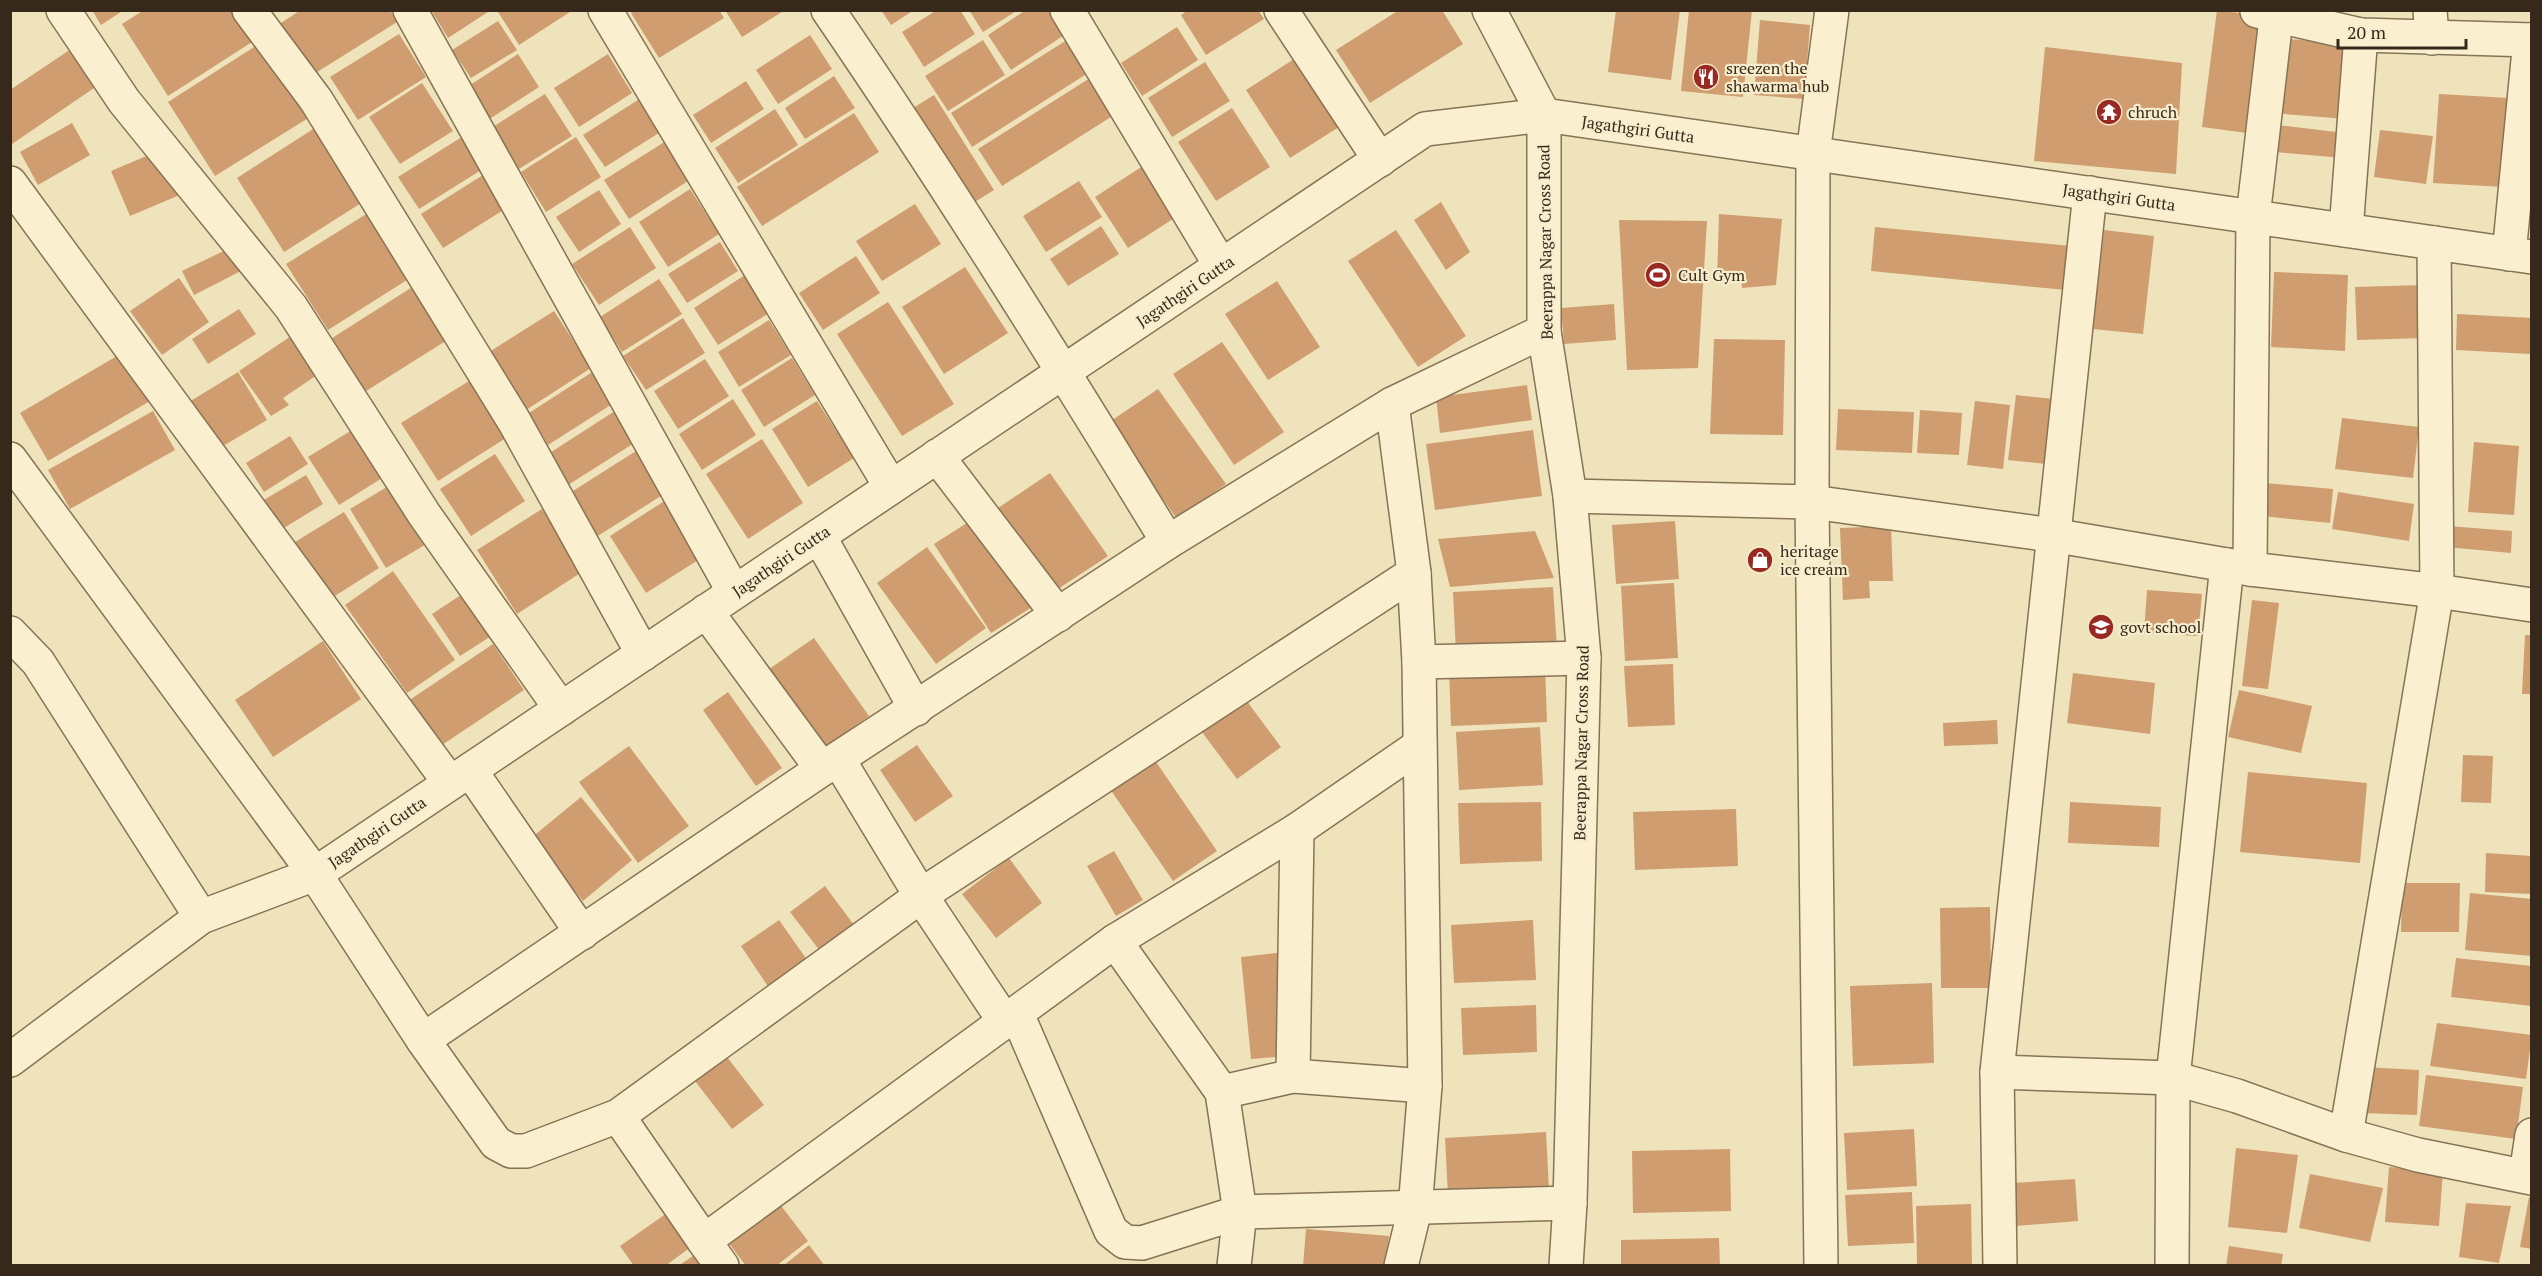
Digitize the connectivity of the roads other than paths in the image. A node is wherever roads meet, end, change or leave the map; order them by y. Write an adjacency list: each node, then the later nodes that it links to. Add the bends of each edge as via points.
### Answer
1 (63, 10): 46 (street, via 124,101 291,307 424,514)
2 (249, 10): 43 (street, via 316,100 514,421)
3 (410, 10): 38 (street)
4 (605, 10): 29 (street)
5 (828, 10): 25 (street, via 927,154)
6 (1067, 10): 23 (street)
7 (1281, 10): 16 (street)
8 (1489, 10): 14 (street)
9 (1832, 10): 15 (street)
10 (2270, 12): 12 (street); 19 (street)
11 (2431, 24): 12 (street); 13 (street)
12 (2361, 35): 20 (street)
13 (2531, 40): 22 (street)
14 (1544, 115): 15 (street, Jagathgiri Gutta); 16 (street, Jagathgiri Gutta, via 1425,129); 24 (street, Beerappa Nagar Cross Road)
15 (1813, 154): 18 (street, Jagathgiri Gutta); 31 (street)
16 (1380, 160): 23 (street, Jagathgiri Gutta)
17 (10, 183): 50 (street)
18 (2090, 193): 19 (street, Jagathgiri Gutta); 32 (street)
19 (2253, 217): 20 (street, Jagathgiri Gutta); 35 (street)
20 (2346, 230): 21 (street, Jagathgiri Gutta)
21 (2434, 243): 22 (street, Jagathgiri Gutta); 37 (street)
22 (2520, 255)
23 (1221, 266): 25 (street, Jagathgiri Gutta)
24 (1544, 331): 26 (street); 30 (street, Beerappa Nagar Cross Road)
25 (1064, 371): 27 (street, Jagathgiri Gutta); 34 (street)
26 (1392, 404): 34 (street); 36 (street)
27 (937, 456): 29 (street, Jagathgiri Gutta); 41 (street)
28 (10, 459): 52 (street)
29 (891, 487): 33 (street, Jagathgiri Gutta)
30 (1570, 496): 31 (street); 44 (street, Beerappa Nagar Cross Road)
31 (1812, 502): 32 (street); 76 (street)
32 (2052, 535): 35 (street); 60 (street)
33 (819, 536): 38 (street, Jagathgiri Gutta); 47 (street)
34 (1168, 542): 41 (street)
35 (2238, 567): 37 (street); 62 (street)
36 (1414, 573): 45 (street); 53 (street)
37 (2437, 591): 39 (street); 66 (street)
38 (735, 592): 40 (street, Jagathgiri Gutta)
39 (2532, 605)
40 (706, 611): 43 (street, Jagathgiri Gutta); 49 (street)
41 (1058, 615): 47 (street)
42 (10, 633): 54 (street, via 38,662)
43 (643, 654): 46 (street, Jagathgiri Gutta)
44 (1584, 658): 45 (street); 69 (street, Beerappa Nagar Cross Road)
45 (1419, 662): 48 (street)
46 (561, 709): 50 (street, Jagathgiri Gutta)
47 (916, 710): 49 (street)
48 (1419, 746): 51 (street); 63 (street)
49 (830, 764): 53 (street); 55 (street)
50 (460, 776): 52 (street, Jagathgiri Gutta); 55 (street)
51 (1296, 830): 56 (street); 61 (street)
52 (315, 874): 54 (street, Jagathgiri Gutta); 58 (street)
53 (921, 896): 57 (street); 65 (street)
54 (201, 917): 59 (street, Jagathgiri Gutta)
55 (582, 933): 58 (street)
56 (1115, 941): 57 (street); 64 (street)
57 (1011, 1018): 71 (street, via 1111,1231 1125,1242 1142,1243); 72 (street)
58 (423, 1040): 65 (street, via 496,1143 511,1150 526,1151)
59 (10, 1060)
60 (1997, 1072): 62 (street); 77 (street)
61 (1293, 1076): 63 (street); 64 (street)
62 (2173, 1078): 66 (street); 78 (street)
63 (1425, 1086): 70 (street)
64 (1222, 1092): 71 (street)
65 (618, 1116): 72 (street)
66 (2346, 1135): 68 (street, via 2418,1155)
67 (2532, 1135): 68 (street)
68 (2529, 1176)
69 (1570, 1203): 70 (street); 75 (street, Beerappa Nagar Cross Road)
70 (1415, 1209): 71 (street); 74 (street)
71 (1240, 1212): 73 (street)
72 (713, 1253)
73 (1234, 1266)
74 (1401, 1266)
75 (1566, 1266)
76 (1821, 1266)
77 (2000, 1266)
78 (2172, 1266)

